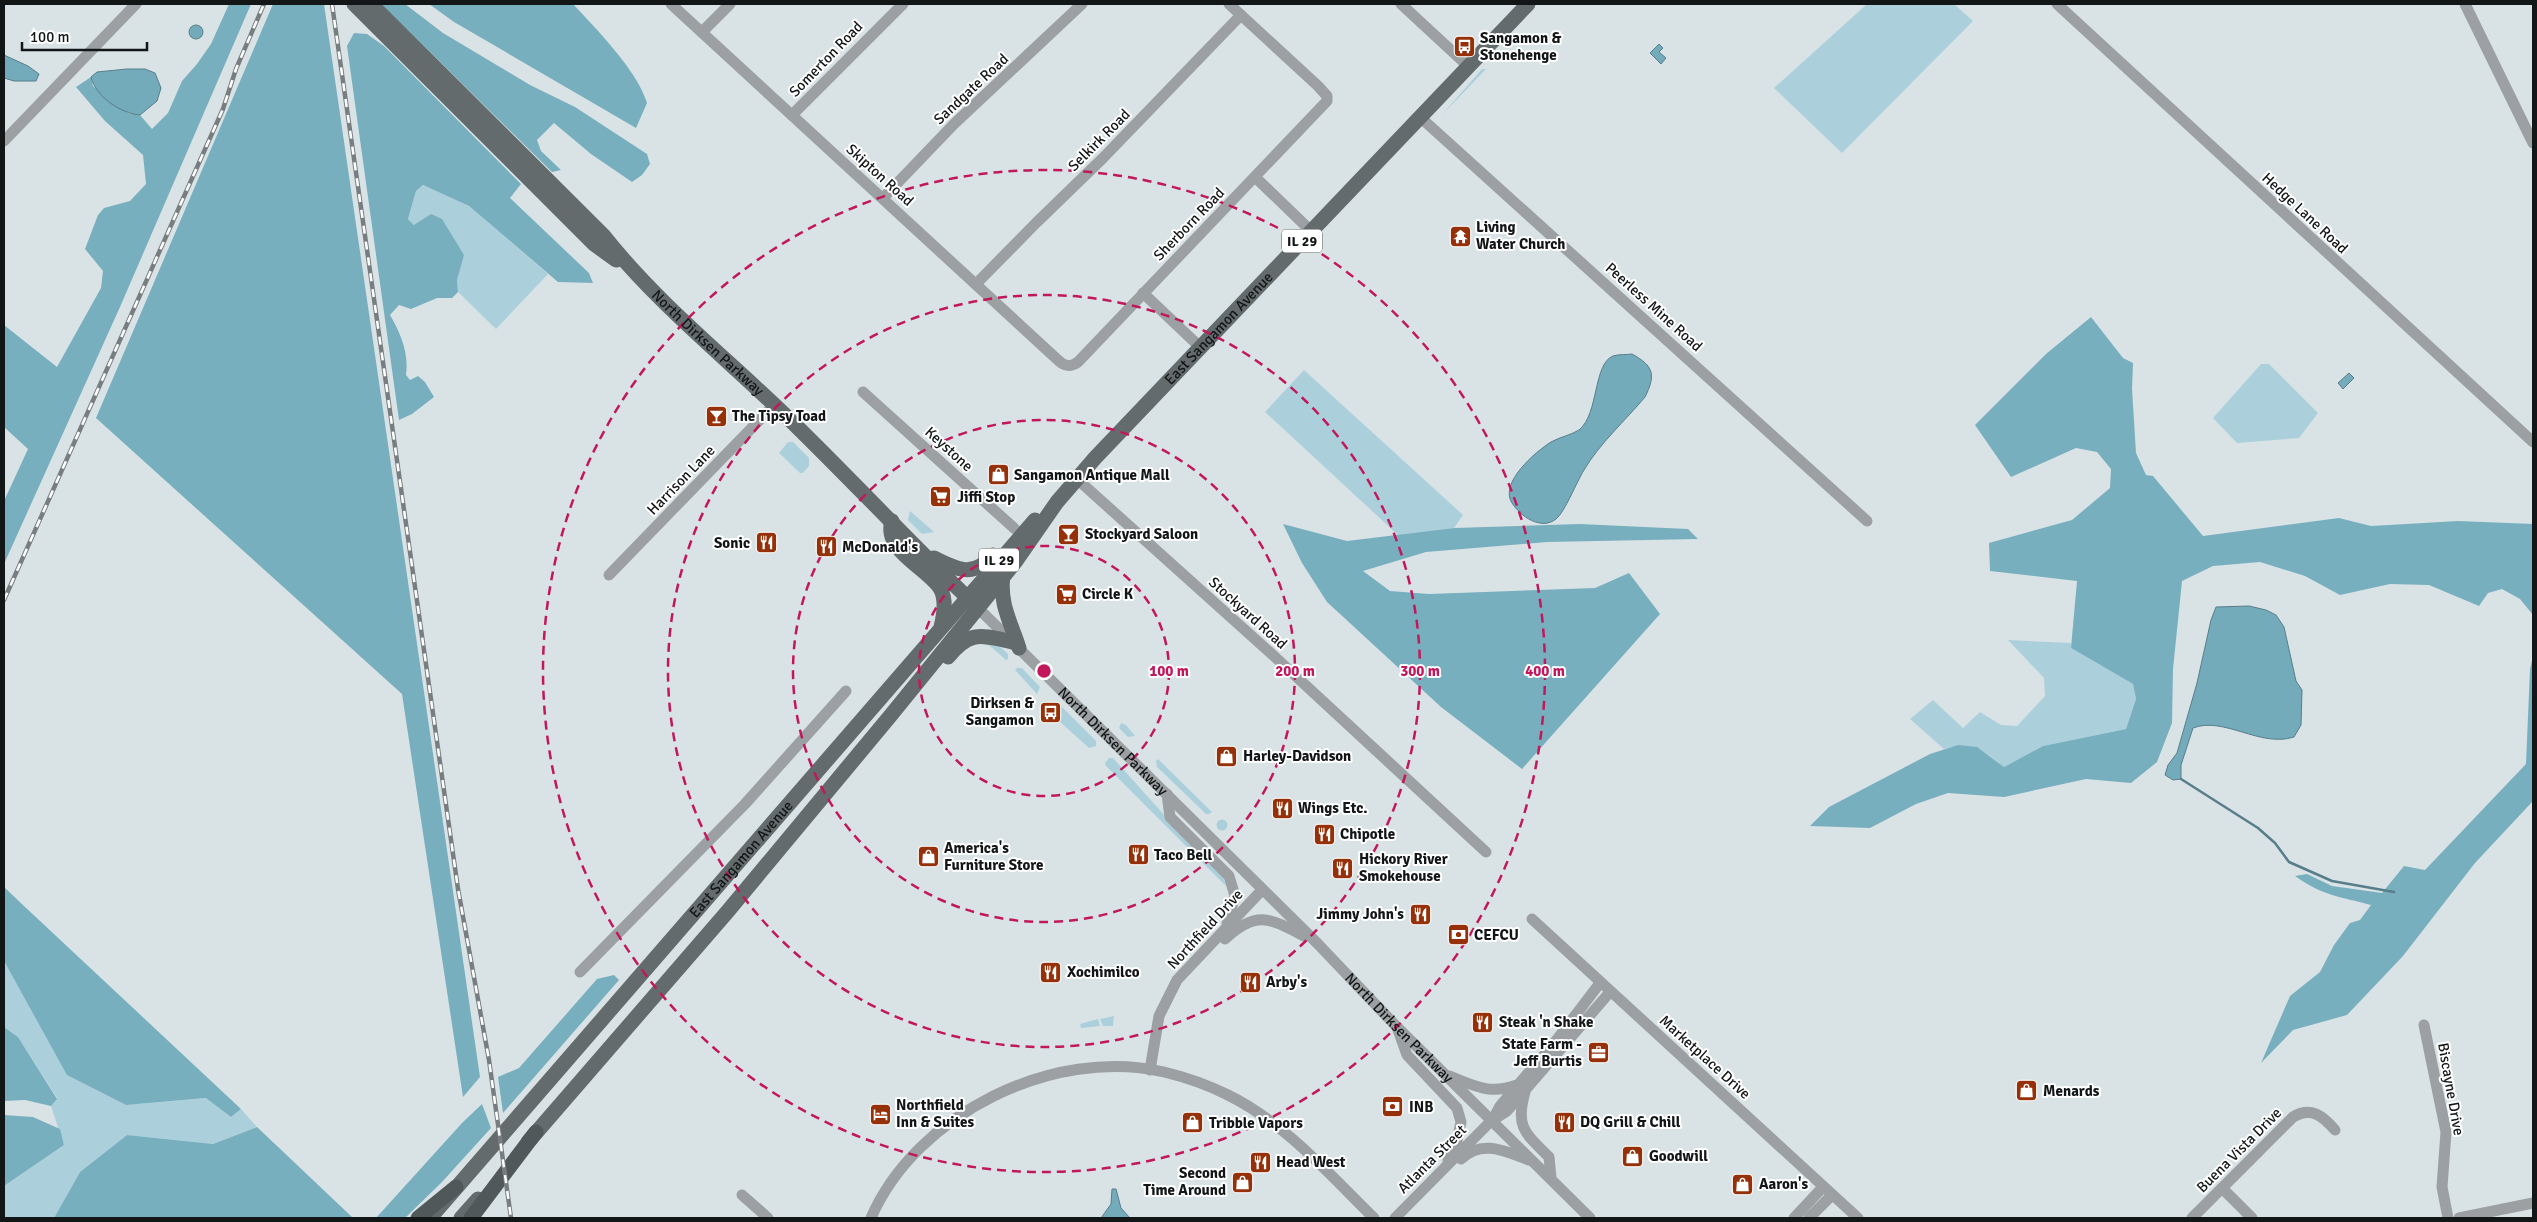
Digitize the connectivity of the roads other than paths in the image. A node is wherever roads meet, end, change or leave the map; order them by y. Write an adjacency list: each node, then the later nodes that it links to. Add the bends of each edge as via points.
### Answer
1 (136, 4): 18 (street)
2 (354, 4): 23 (main road, North Dirksen Parkway, via 594,244)
3 (371, 4): 23 (main road, North Dirksen Parkway, via 603,234)
4 (671, 4): 14 (street, Skipton Road)
5 (730, 4): 14 (street)
6 (904, 4): 16 (street, Somerton Road, via 874,30)
7 (1082, 4): 21 (street, Sandgate Road, via 954,124)
8 (1228, 4): 13 (street)
9 (1401, 4): 15 (street)
10 (1528, 4): 15 (main road, East Sangamon Avenue / IL 29)
11 (2057, 4): 30 (street, Hedge Lane Road)
12 (2465, 4): 19 (street)
13 (1241, 15): 20 (street, Sherborn Road, via 1318,86 1327,99); 24 (street, Selkirk Road)
14 (702, 32): 16 (street, Skipton Road)
15 (1468, 66): 17 (main road, East Sangamon Avenue / IL 29)
16 (792, 115): 21 (street, Skipton Road)
17 (1420, 117): 22 (main road, East Sangamon Avenue / IL 29); 34 (street, Peerless Mine Road)
18 (4, 141)
19 (2533, 143)
20 (1255, 177): 22 (street); 25 (street, Sherborn Road)
21 (883, 198): 24 (street, Skipton Road)
22 (1311, 231): 26 (main road, East Sangamon Avenue / IL 29)
23 (632, 271): 29 (main road, North Dirksen Parkway, via 676,316)
24 (976, 284): 27 (street, Skipton Road, via 1059,361)
25 (1144, 293): 26 (street); 27 (street, Sherborn Road, via 1078,362)
26 (1200, 347): 31 (main road, East Sangamon Avenue / IL 29)
27 (1070, 366)
28 (863, 392): 36 (street, Keystone)
29 (774, 405): 33 (main road, North Dirksen Parkway); 38 (street, Harrison Lane)
30 (2533, 442)
31 (1077, 479): 32 (main road, East Sangamon Avenue / IL 29); 46 (street, Stockyard Road)
32 (1057, 502): 35 (main road, East Sangamon Avenue / IL 29); 39 (main road, East Sangamon Avenue / IL 29)
33 (892, 521): 37 (main road, North Dirksen Parkway); 41 (main road, via 890,527 894,542 940,588 944,607)
34 (1867, 521)
35 (1031, 523): 36 (main road); 40 (main road, East Sangamon Avenue / IL 29)
36 (1015, 529): 37 (main road, via 981,567 952,568)
37 (925, 554): 40 (main road, North Dirksen Parkway)
38 (609, 575)
39 (1003, 576): 40 (main road, East Sangamon Avenue / IL 29); 42 (main road, via 1002,604 1011,620)
40 (972, 602): 41 (main road, East Sangamon Avenue); 42 (street, North Dirksen Parkway); 44 (main road, East Sangamon Avenue)
41 (940, 628): 68 (main road, East Sangamon Avenue)
42 (1016, 645): 44 (main road, via 983,636 964,640 916,696); 45 (street, North Dirksen Parkway)
43 (846, 691): 52 (street, via 745,804)
44 (891, 715): 62 (main road, East Sangamon Avenue)
45 (1167, 794): 47 (street, North Dirksen Parkway); 49 (street, via 1170,817 1229,876 1233,885 1234,904)
46 (1486, 852)
47 (1262, 890): 49 (street, Northfield Drive); 50 (street, North Dirksen Parkway)
48 (1532, 919): 53 (street, Marketplace Drive)
49 (1224, 930): 51 (street, Northfield Drive)
50 (1317, 943): 51 (street, via 1282,924 1256,920 1240,925 1213,950); 56 (street, North Dirksen Parkway)
51 (1196, 960): 57 (street, Northfield Drive, via 1177,980 1164,1004)
52 (580, 972)
53 (1600, 983): 54 (street, Marketplace Drive); 59 (street, Atlanta Street)
54 (1610, 992): 59 (street, Atlanta Street); 67 (street, Marketplace Drive)
55 (2424, 1025): 87 (street, Biscayne Drive, via 2446,1132 2442,1187)
56 (1396, 1026): 58 (street, North Dirksen Parkway); 64 (street, via 1407,1056 1451,1100 1461,1118 1457,1141)
57 (1150, 1070): 78 (street, via 1102,1068 1053,1074 979,1103 946,1126 910,1159); 79 (street, via 1216,1090 1262,1115 1293,1139)
58 (1445, 1075): 59 (street, via 1494,1091); 60 (street, North Dirksen Parkway)
59 (1523, 1086): 60 (street, Atlanta Street, via 1507,1111); 65 (street, via 1520,1121 1527,1134 1549,1156)
60 (1491, 1121): 63 (street, North Dirksen Parkway); 64 (street, Atlanta Street)
61 (2335, 1130): 69 (street, Buena Vista Drive, via 2318,1114 2300,1112 2286,1121)
62 (538, 1131): 75 (main road, East Sangamon Avenue); 76 (highway)
63 (1533, 1162): 65 (street, North Dirksen Parkway); 66 (street, via 1498,1149 1476,1148 1449,1171)
64 (1444, 1168): 66 (street, Atlanta Street)
65 (1550, 1178): 81 (street, North Dirksen Parkway)
66 (1433, 1179): 80 (street, Atlanta Street)
67 (1823, 1187): 71 (street, Marketplace Drive); 82 (street)
68 (456, 1188): 73 (highway); 74 (main road, East Sangamon Avenue)
69 (2222, 1188): 85 (street, Buena Vista Drive); 86 (street)
70 (742, 1195): 77 (street)
71 (1832, 1195): 83 (street); 84 (street, Marketplace Drive)
72 (2533, 1203): 88 (street)
73 (418, 1218)
74 (430, 1218)
75 (461, 1218)
76 (471, 1218)
77 (768, 1218)
78 (871, 1218)
79 (1374, 1218)
80 (1395, 1218)
81 (1590, 1218)
82 (1794, 1218)
83 (1809, 1218)
84 (1858, 1218)
85 (2192, 1218)
86 (2252, 1218)
87 (2448, 1218)
88 (2459, 1218)

